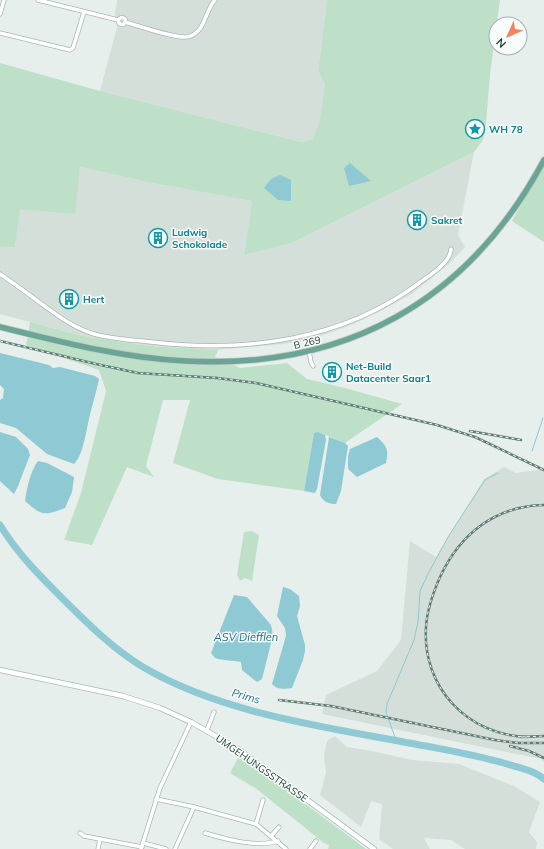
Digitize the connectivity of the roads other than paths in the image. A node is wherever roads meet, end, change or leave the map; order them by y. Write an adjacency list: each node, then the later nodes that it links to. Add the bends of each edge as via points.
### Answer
1 (4, 0): 5 (street)
2 (38, 0): 4 (street)
3 (215, 0): 4 (street, via 199,30 187,37 125,22 122,25 118,20)
4 (84, 12): 6 (street, via 73,48 70,50)
5 (0, 14)
6 (0, 33)
7 (544, 160): 11 (main road, B 269 / B 269, via 517,205 497,231 468,264 441,288 405,312 371,330 345,341)
8 (451, 249): 9 (street, via 450,256 436,270 382,308 318,333 248,345 178,345 95,334 72,325)
9 (0, 274)
10 (0, 328): 11 (main road, B 269 / B 269, via 68,344 185,361 256,360)
11 (309, 351): 12 (street)
12 (313, 366)
13 (0, 670): 15 (main road, UMGEHUNGSSTRASSE, via 123,696 160,708)
14 (214, 712): 16 (street)
15 (191, 722): 16 (main road, UMGEHUNGSSTRASSE); 17 (street)
16 (207, 730): 34 (main road, UMGEHUNGSSTRASSE, via 244,753)
17 (156, 799): 19 (street); 28 (street)
18 (263, 800): 20 (street)
19 (194, 807): 20 (street); 31 (street)
20 (256, 824): 24 (street)
21 (279, 827): 24 (street)
22 (80, 833): 25 (street)
23 (205, 833): 27 (street, via 254,843)
24 (271, 836): 27 (street)
25 (100, 839): 28 (street); 29 (street)
26 (316, 841): 33 (street)
27 (278, 842): 32 (street)
28 (142, 846): 30 (street)
29 (98, 849)
30 (166, 849)
31 (175, 849)
32 (286, 849)
33 (310, 849)
34 (374, 849)

